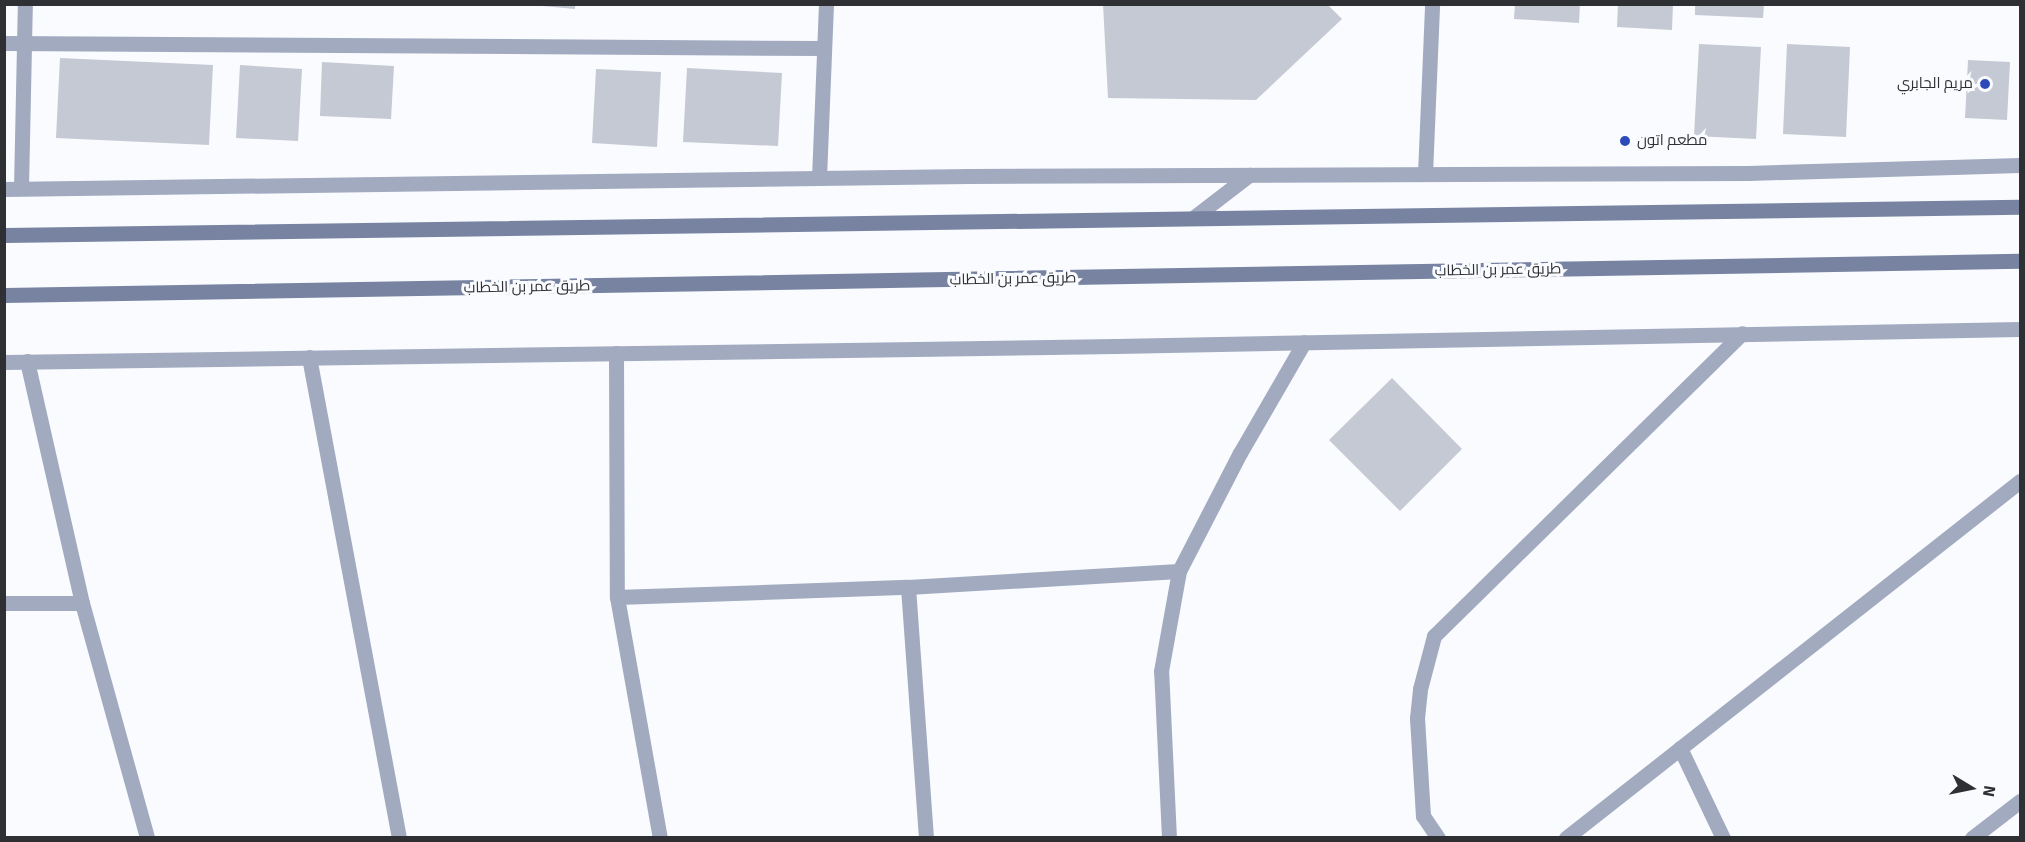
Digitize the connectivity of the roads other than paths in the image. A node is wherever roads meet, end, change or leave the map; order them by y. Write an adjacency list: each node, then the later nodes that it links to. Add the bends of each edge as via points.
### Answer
1 (25, 4): 5 (street)
2 (826, 4): 6 (street)
3 (1432, 4): 8 (street)
4 (4, 43): 5 (street)
5 (24, 43): 6 (street); 11 (street)
6 (824, 48): 10 (street)
7 (2020, 165): 8 (street, via 1748,173)
8 (1425, 174): 9 (street)
9 (1249, 175): 10 (street); 14 (street)
10 (819, 178): 11 (street)
11 (21, 188): 12 (street)
12 (4, 189)
13 (2020, 207): 14 (main road)
14 (1193, 218): 15 (main road)
15 (4, 234)
16 (2020, 261): 17 (main road, طريق عمر بن الخطاب)
17 (4, 294)
18 (2020, 329): 19 (street)
19 (1742, 333): 20 (street); 38 (street, via 1434,636 1417,718 1423,816)
20 (1304, 342): 21 (street); 26 (street)
21 (616, 353): 22 (street); 28 (street)
22 (309, 357): 23 (street); 34 (street)
23 (27, 361): 24 (street); 30 (street)
24 (4, 362)
25 (2020, 481): 31 (street)
26 (1179, 571): 27 (street); 37 (street, via 1161,671)
27 (908, 586): 28 (street); 36 (street)
28 (617, 597): 35 (street)
29 (4, 603): 30 (street)
30 (82, 603): 33 (street)
31 (1680, 748): 39 (street); 40 (street)
32 (2020, 801): 41 (street)
33 (147, 837)
34 (399, 837)
35 (660, 837)
36 (926, 837)
37 (1169, 837)
38 (1438, 837)
39 (1566, 837)
40 (1723, 837)
41 (1972, 837)

